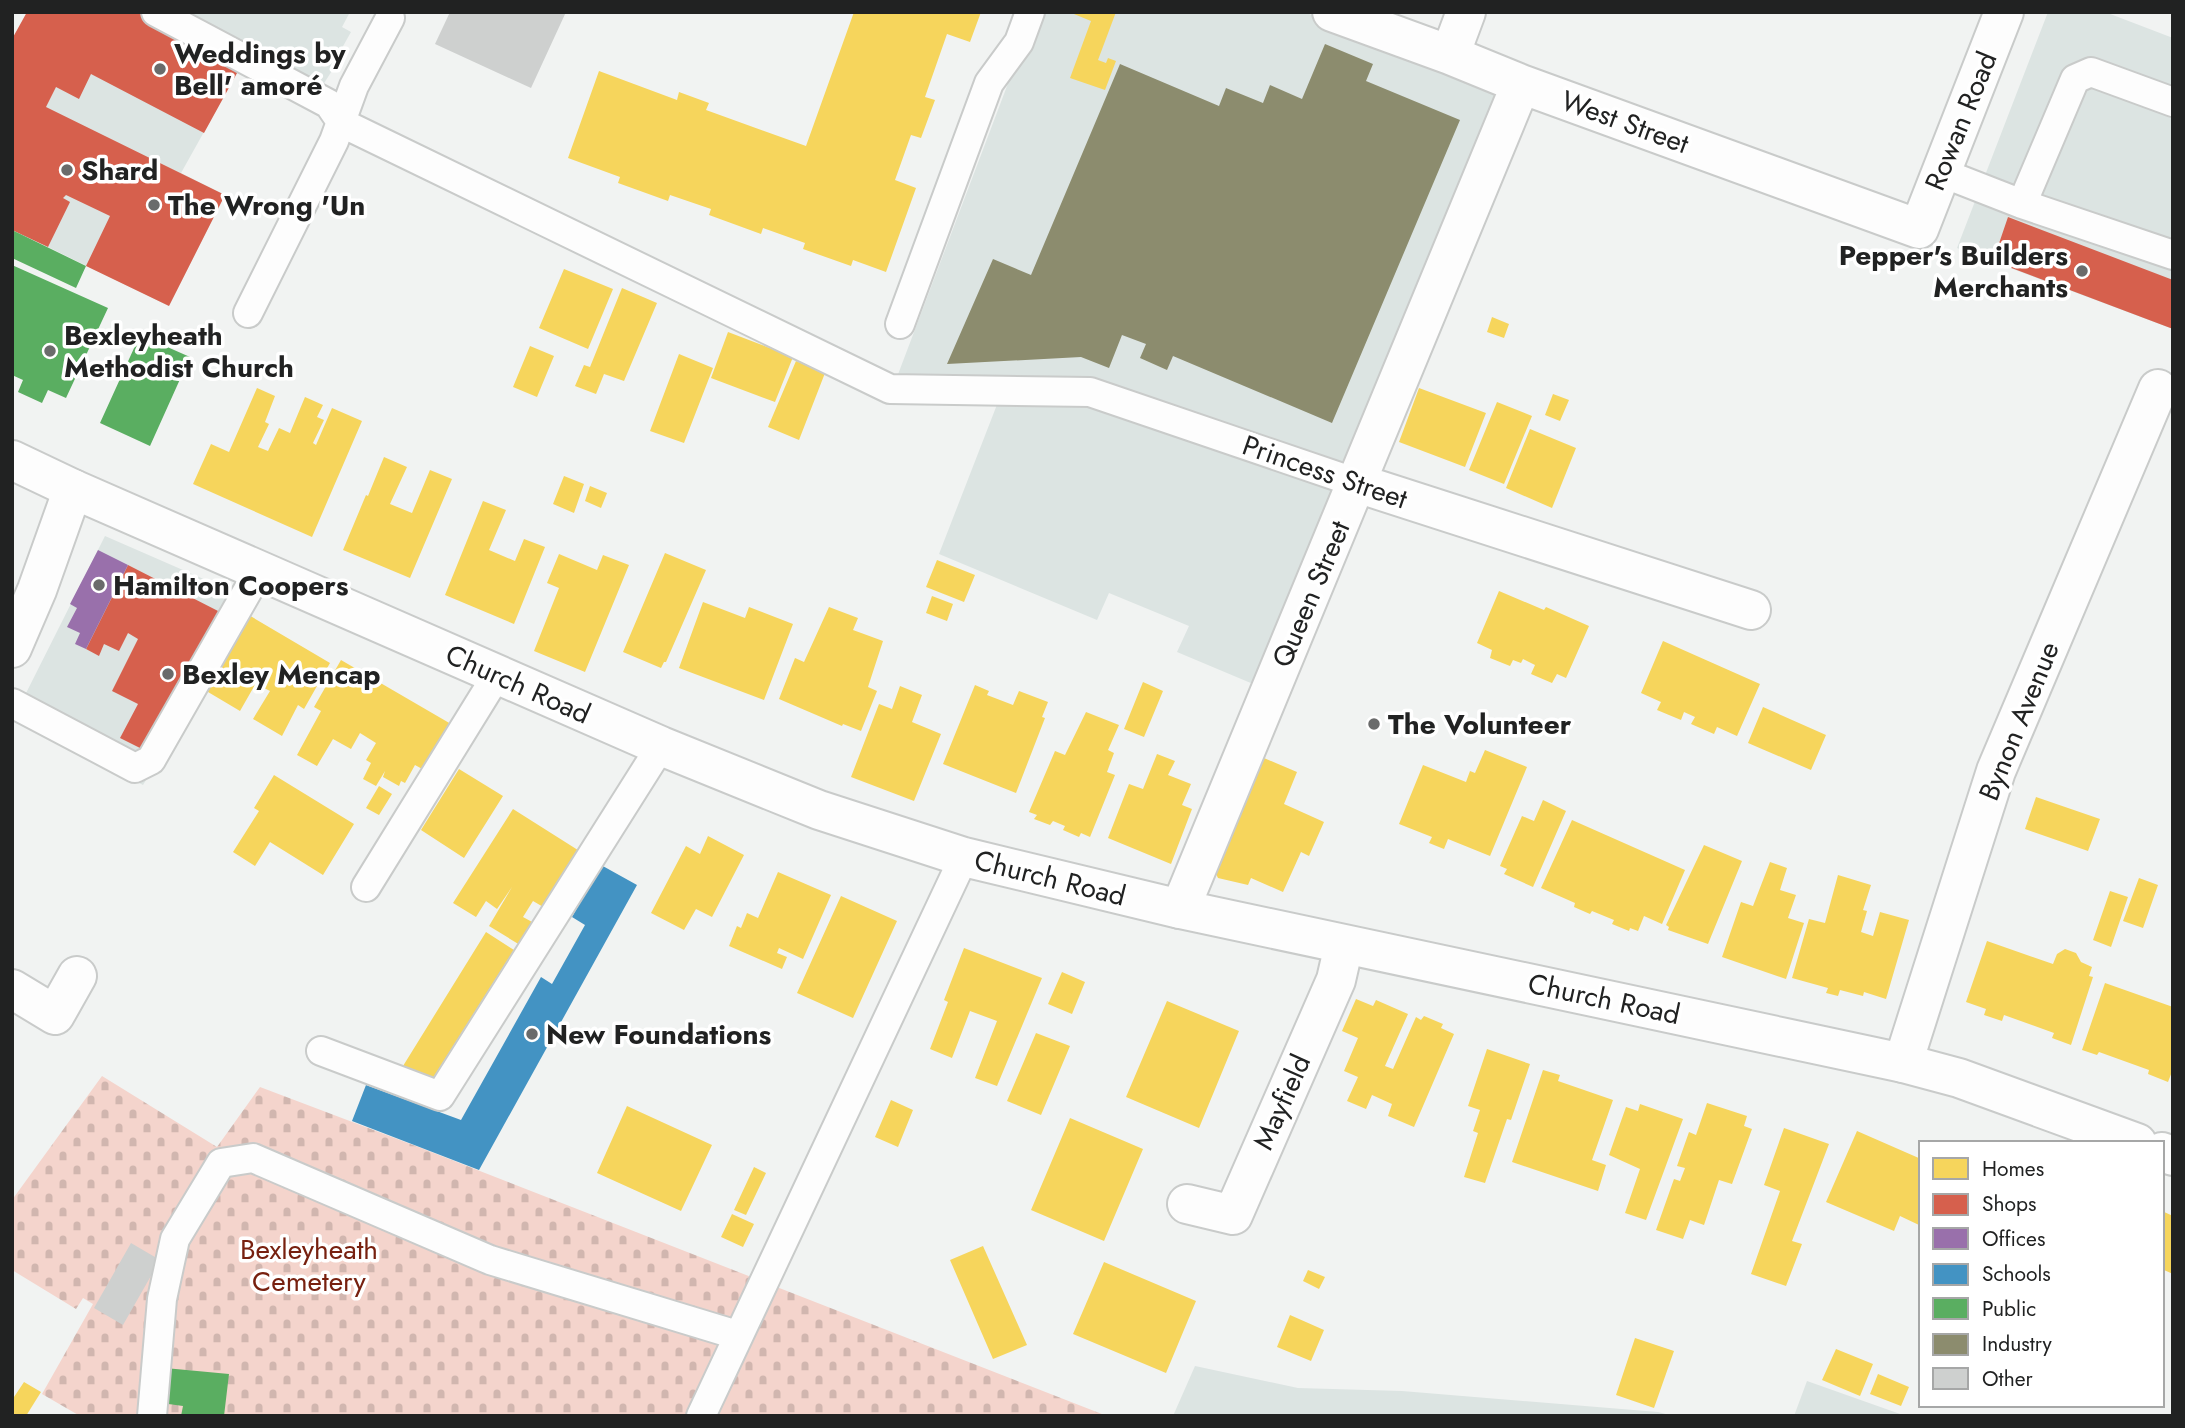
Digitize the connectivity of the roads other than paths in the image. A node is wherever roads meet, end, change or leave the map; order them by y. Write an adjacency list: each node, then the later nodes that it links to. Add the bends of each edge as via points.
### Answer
1 (156, 12): 10 (lane, via 329,104)
2 (1030, 12): 16 (lane, via 1019,42 989,83)
3 (1332, 12): 7 (street, West Street)
4 (1465, 12): 7 (street)
5 (2004, 12): 11 (street, Rowan Road)
6 (390, 18): 10 (lane, via 354,86)
7 (1450, 55): 8 (street, West Street)
8 (1521, 84): 13 (street, West Street); 19 (street, Queen Street)
9 (2173, 102): 12 (lane, via 2091,72 2075,79)
10 (342, 123): 15 (lane); 19 (lane, Princess Street, via 890,389 1090,392)
11 (1940, 172): 12 (lane); 13 (street, Rowan Road)
12 (2022, 204): 14 (lane)
13 (1919, 229)
14 (2173, 255)
15 (248, 313)
16 (900, 324)
17 (2158, 389): 34 (street, Bynon Avenue, via 1996,771)
18 (12, 460): 20 (street, Church Road)
19 (1357, 484): 22 (street, Princess Street); 29 (street, Queen Street)
20 (73, 489): 21 (street, Church Road); 23 (street)
21 (259, 571): 24 (street, Church Road); 25 (lane, via 151,760 135,768)
22 (1751, 610)
23 (12, 648)
24 (497, 675): 26 (street, Church Road); 28 (lane)
25 (12, 703)
26 (661, 746): 27 (street, Church Road, via 819,810); 33 (lane, via 440,1096)
27 (964, 858): 29 (street, Church Road); 37 (lane)
28 (366, 887)
29 (1180, 909): 30 (street, Church Road)
30 (1343, 944): 34 (street, Church Road); 36 (street, Mayfield, via 1336,980 1233,1215)
31 (77, 976): 32 (street, via 55,1015)
32 (12, 989)
33 (321, 1051)
34 (1903, 1063): 35 (street, Church Road, via 1959,1078)
35 (2132, 1141)
36 (1187, 1204)
37 (737, 1335): 38 (lane, via 490,1260 253,1158 221,1163 175,1239 162,1299); 39 (lane)
38 (152, 1416)
39 (701, 1416)

